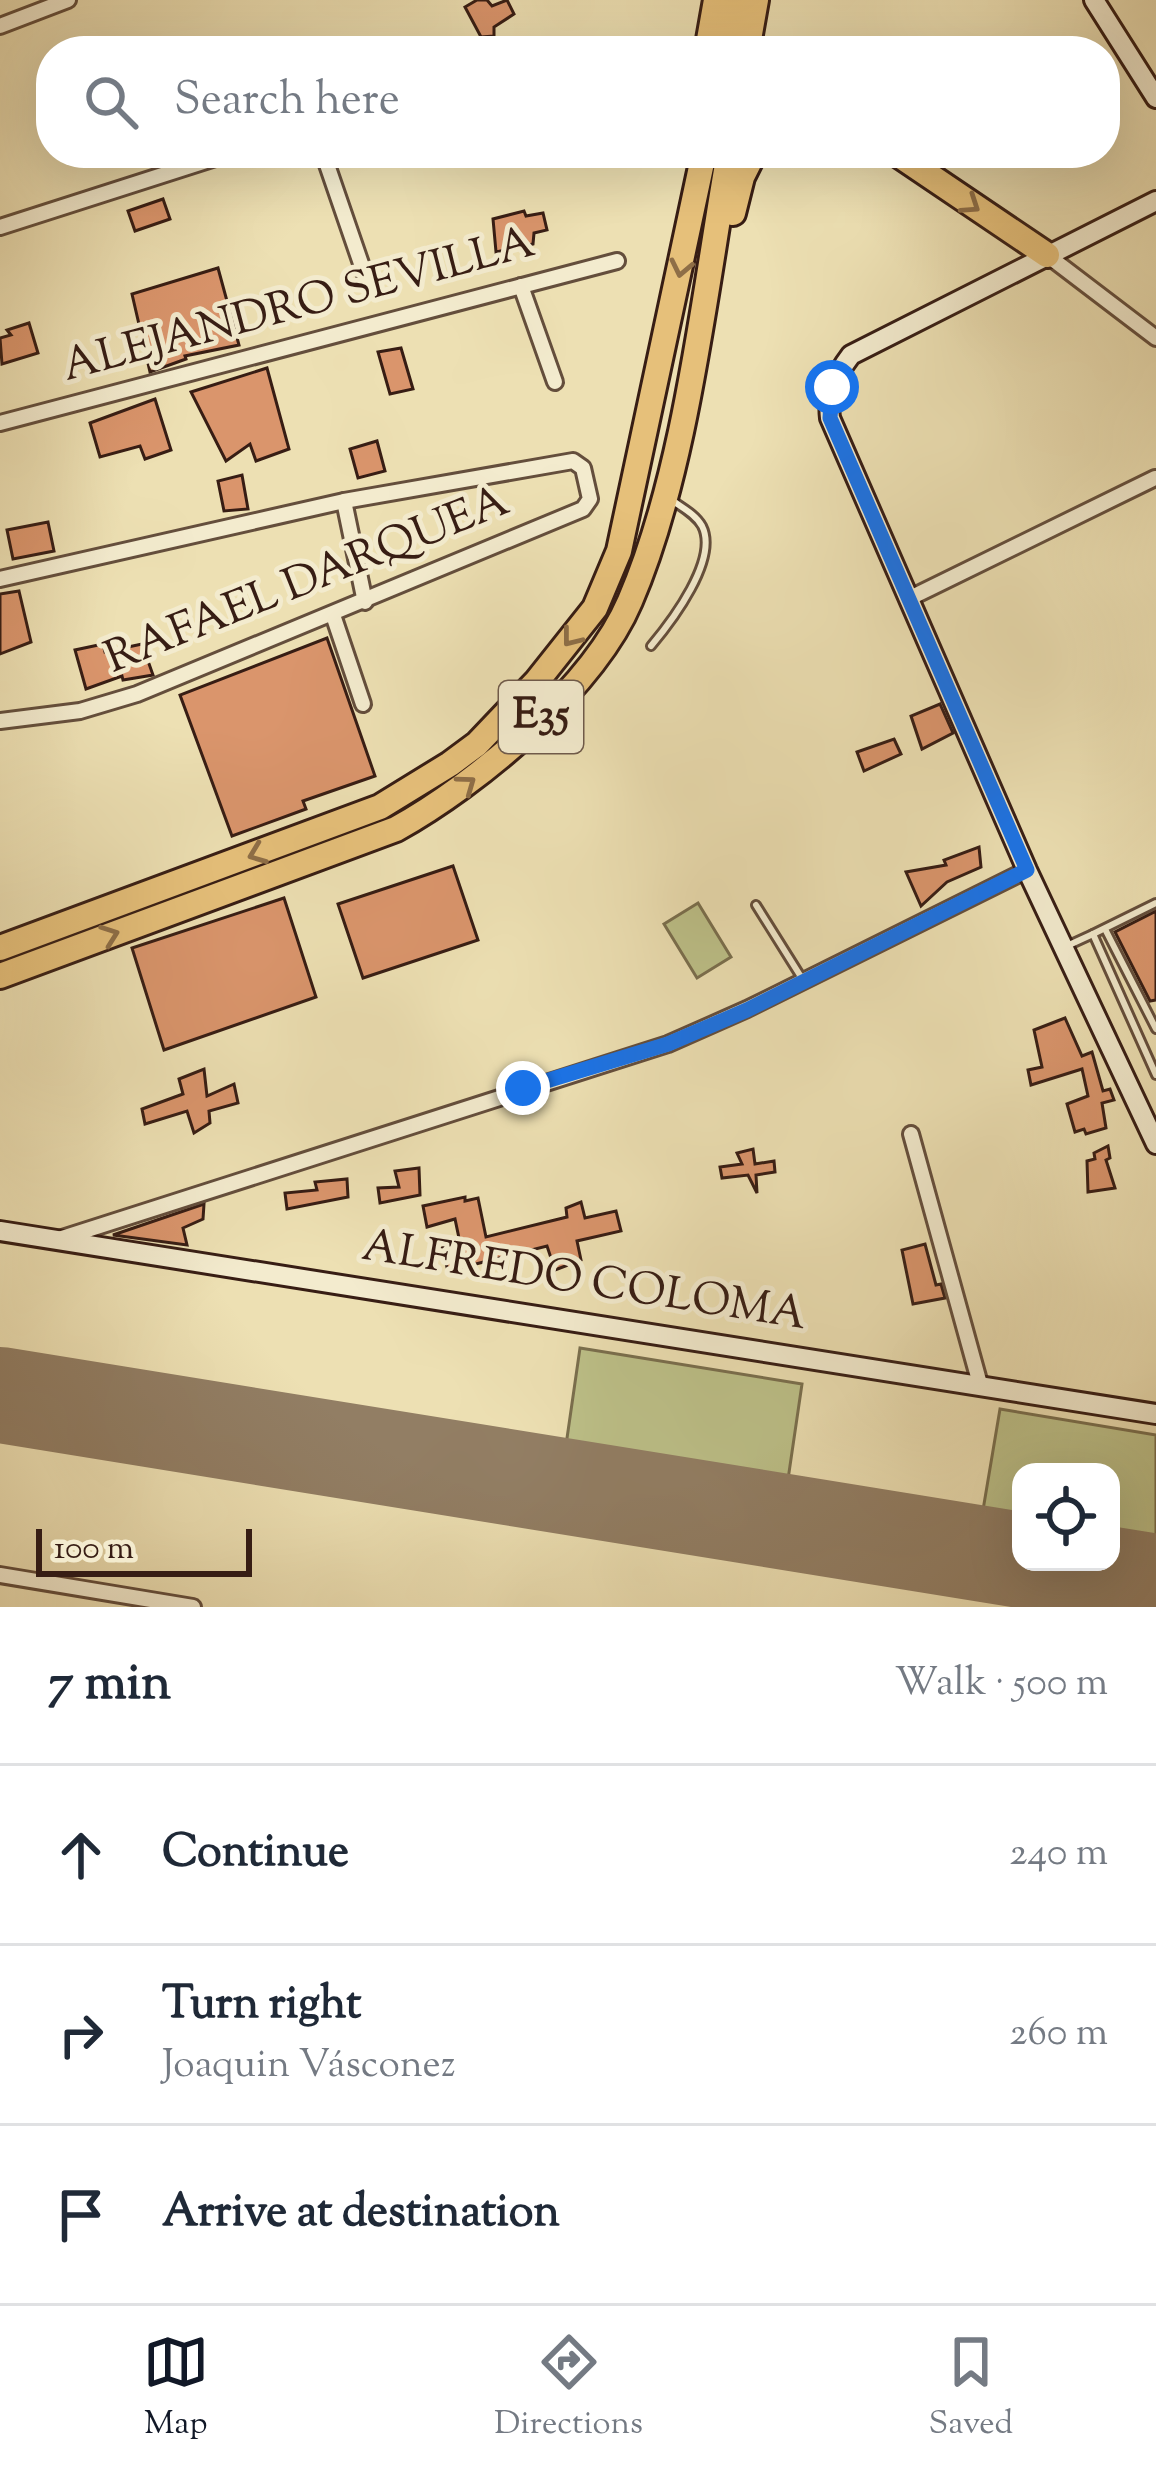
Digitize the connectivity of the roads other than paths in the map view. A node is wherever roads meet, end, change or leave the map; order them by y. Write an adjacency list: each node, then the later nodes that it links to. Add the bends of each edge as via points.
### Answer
1 (68, 0): 6 (street)
2 (716, 0): 7 (highway)
3 (733, 0): 8 (highway)
4 (756, 0): 9 (highway)
5 (1094, 0): 10 (street)
6 (0, 26)
7 (709, 36)
8 (727, 36)
9 (750, 36)
10 (1117, 36)
11 (1120, 41): 12 (street)
12 (1156, 98)
13 (184, 168): 20 (street)
14 (328, 168): 23 (street)
15 (699, 168): 44 (highway, E35, one-way to 44, via 620,551 595,608 538,681 477,744 380,807)
16 (726, 168): 27 (highway, E35)
17 (746, 168): 27 (highway)
18 (918, 168): 21 (highway, one-way to 21)
19 (1156, 201): 21 (street)
20 (0, 227)
21 (1047, 255): 25 (street); 33 (street, via 850,355 832,387 830,418)
22 (617, 261): 24 (street, ALEJANDRO SEVILLA)
23 (367, 281)
24 (521, 286): 26 (street); 28 (street, ALEJANDRO SEVILLA)
25 (1156, 338)
26 (555, 382)
27 (687, 389): 30 (highway, E35)
28 (0, 423)
29 (1155, 478): 33 (street)
30 (665, 495): 36 (lane, via 697,518 707,549); 46 (highway, E35, one-way to 30, via 396,829 438,806 510,749 608,638 629,603)
31 (344, 501): 32 (street); 34 (street); 34 (street, RAFAEL DARQUEA, via 573,461 584,469 588,506)
32 (0, 579)
33 (908, 599): 39 (street)
34 (365, 602): 35 (street, RAFAEL DARQUEA)
35 (333, 615): 37 (street); 38 (street, RAFAEL DARQUEA, via 137,694 80,711)
36 (651, 646)
37 (363, 704)
38 (1, 716)
39 (1027, 870): 45 (street); 47 (street)
40 (1156, 903): 42 (lane)
41 (756, 905): 47 (lane)
42 (1106, 928): 43 (lane); 48 (lane)
43 (1093, 934): 45 (lane); 49 (lane)
44 (0, 948)
45 (1063, 948): 50 (street)
46 (0, 976)
47 (802, 980): 54 (street, via 668,1044)
48 (1156, 1029)
49 (1156, 1075)
50 (1149, 1113): 52 (street)
51 (911, 1134): 55 (street)
52 (1156, 1144)
53 (0, 1231): 54 (street, ALFREDO COLOMA)
54 (55, 1240): 55 (street, ALFREDO COLOMA)
55 (980, 1384): 56 (street, ALFREDO COLOMA)
56 (1156, 1414)
57 (0, 1575): 58 (street)
58 (193, 1607)

